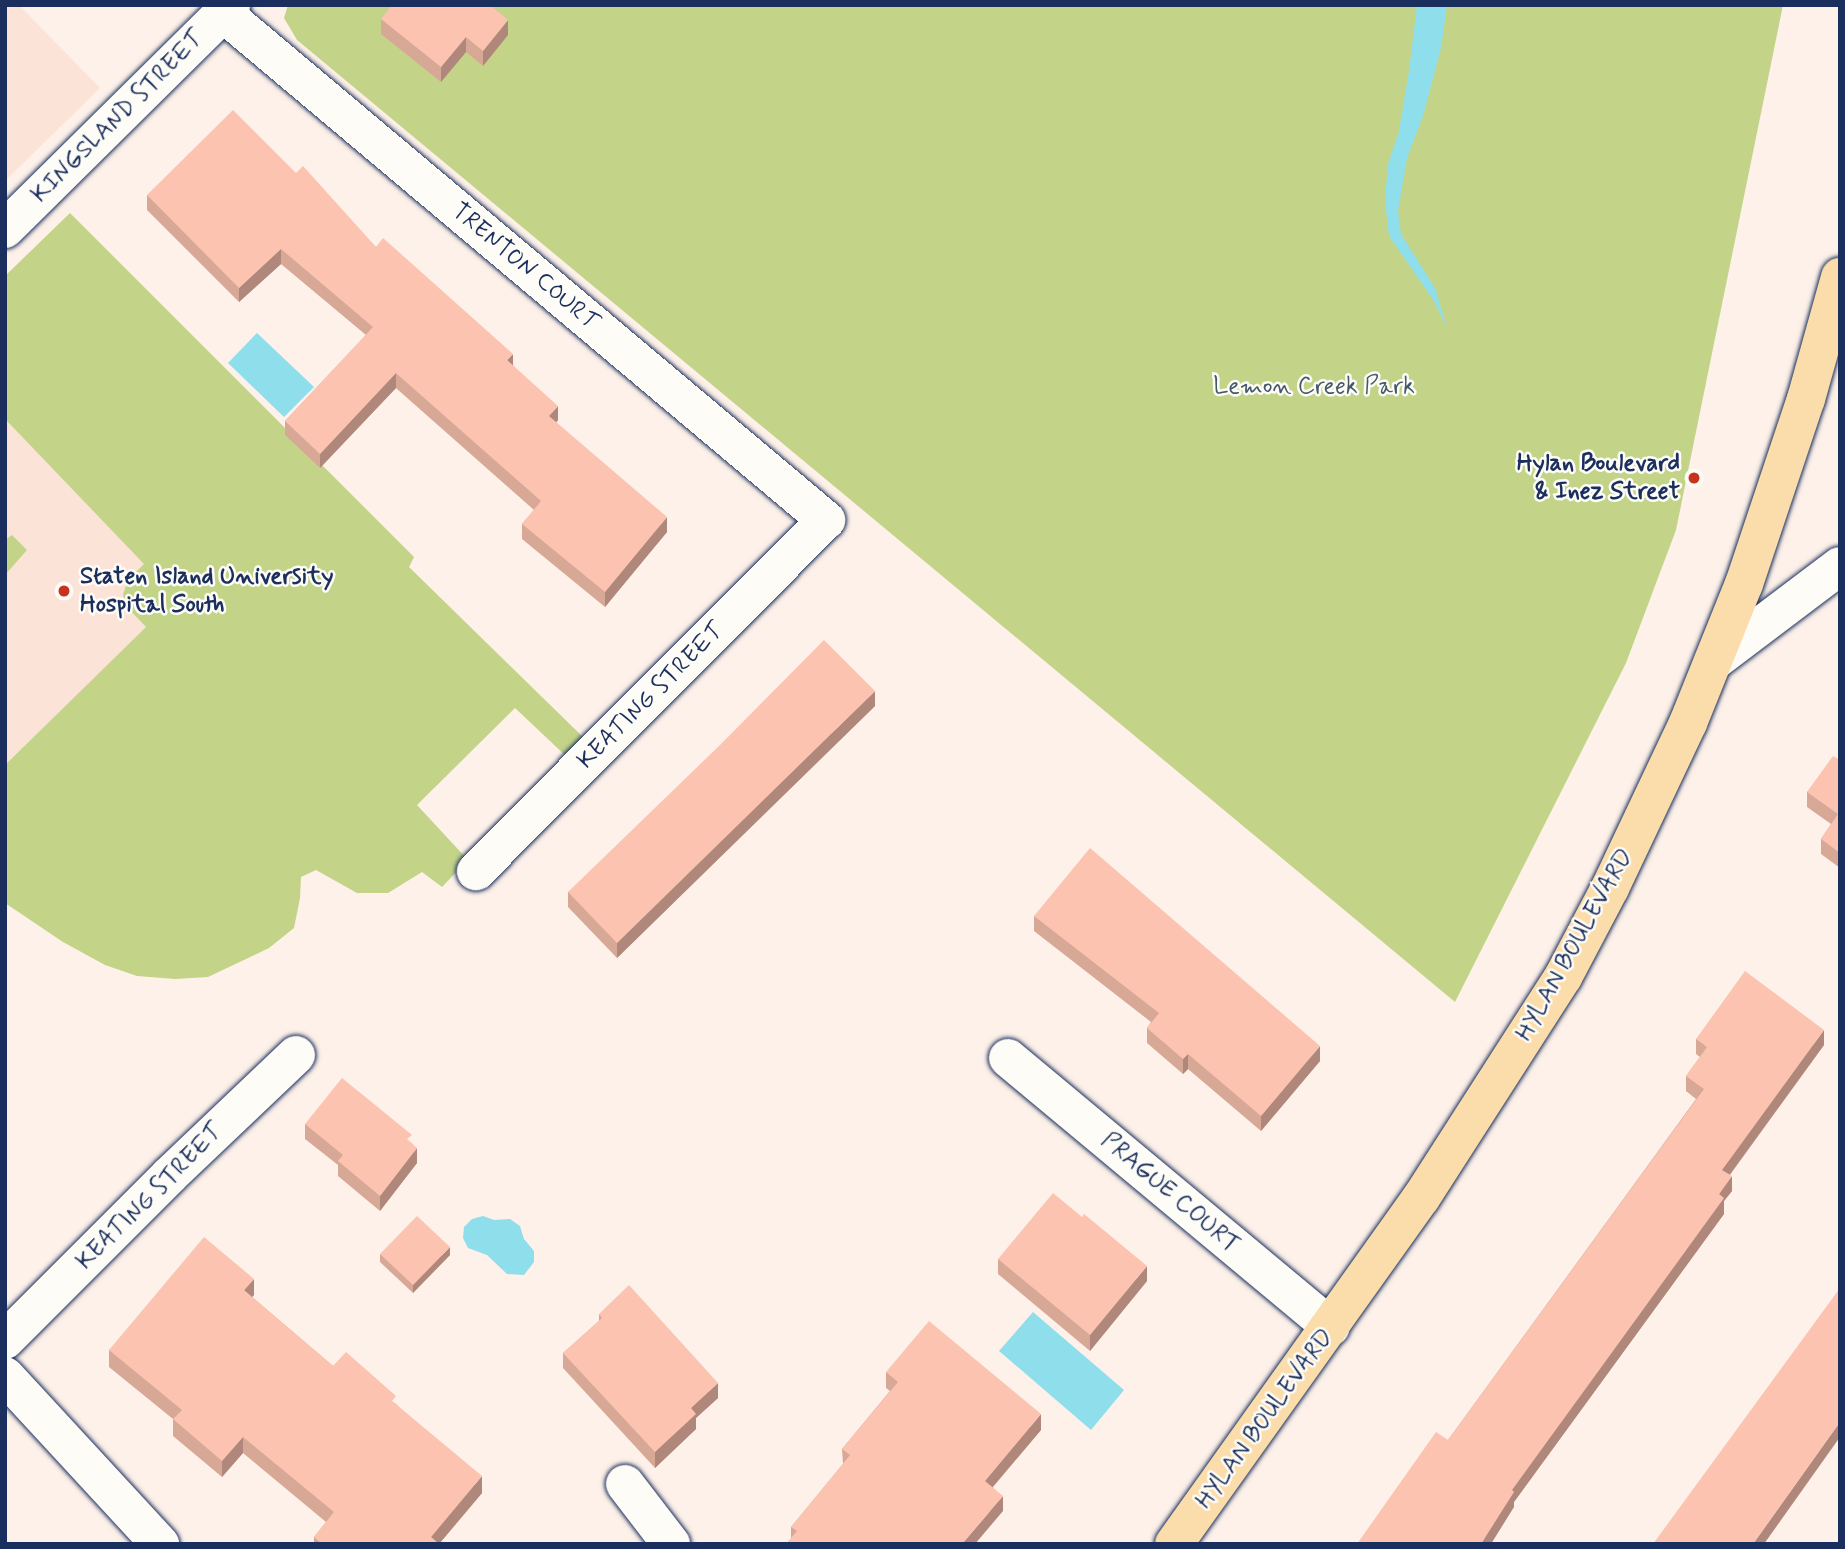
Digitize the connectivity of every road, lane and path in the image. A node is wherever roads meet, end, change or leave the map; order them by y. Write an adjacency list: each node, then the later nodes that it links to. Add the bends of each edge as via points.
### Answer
1 (227, 9): 2 (street, KINGSLAND STREET); 4 (street, TRENTON COURT)
2 (5, 229)
3 (1840, 277): 6 (main road, HYLAN BOULEVARD, via 1794,436)
4 (826, 520): 7 (street, KEATING STREET)
5 (1840, 566): 6 (street)
6 (1713, 662): 10 (main road, HYLAN BOULEVARD, via 1643,820 1563,976 1456,1146)
7 (476, 871)
8 (296, 1055): 11 (street, KEATING STREET)
9 (1008, 1058): 10 (street, PRAGUE COURT)
10 (1331, 1327): 16 (main road, HYLAN BOULEVARD)
11 (5, 1340)
12 (5, 1376): 14 (street)
13 (625, 1484): 15 (street)
14 (160, 1544)
15 (671, 1544)
16 (1174, 1544)

